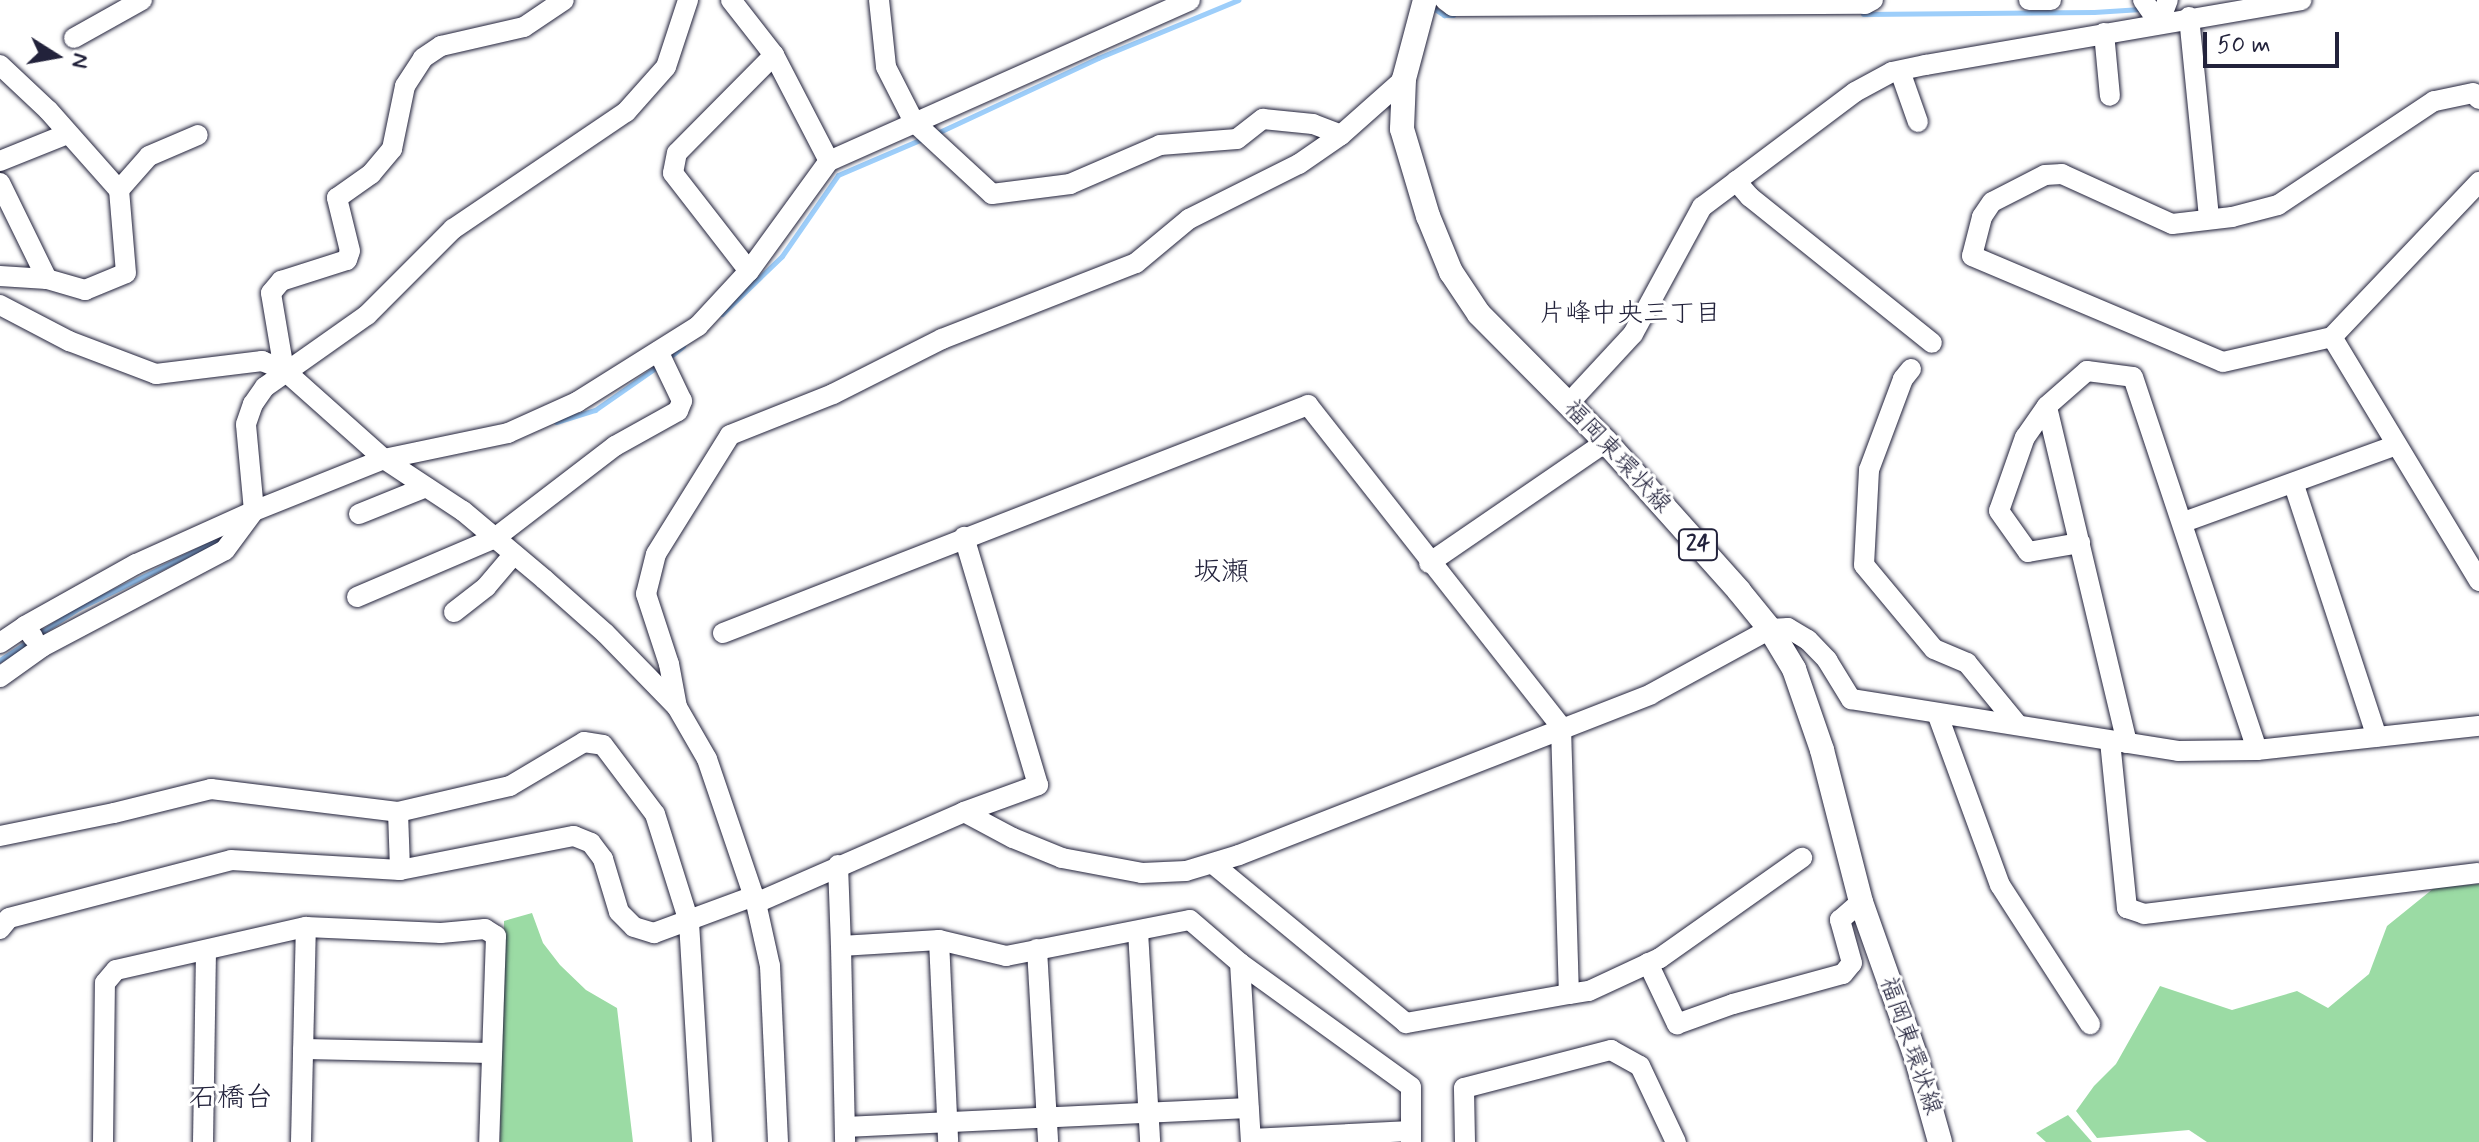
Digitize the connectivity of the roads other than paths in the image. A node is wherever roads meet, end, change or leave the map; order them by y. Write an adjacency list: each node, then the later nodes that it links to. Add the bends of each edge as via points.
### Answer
1 (142, 0): 19 (street)
2 (564, 0): 47 (street, via 524,27 441,46 423,58 405,86 392,149 371,174 337,198 350,251 347,260 281,281 271,293)
3 (688, 0): 47 (street, via 666,67 626,112 453,229 367,315)
4 (731, 0): 20 (street)
5 (879, 0): 27 (street, via 886,67)
6 (1190, 0): 27 (street)
7 (1425, 0): 23 (main road, 福岡東環状線 / 24)
8 (1445, 0): 15 (street, via 1453,6)
9 (1873, 0): 15 (street)
10 (2029, 0): 11 (street)
11 (2051, 0)
12 (2143, 0): 17 (street)
13 (2168, 0): 17 (street)
14 (2301, 0): 16 (street)
15 (1664, 2)
16 (2189, 17): 17 (street); 38 (street)
17 (2159, 23): 18 (street)
18 (2104, 33): 22 (street); 25 (street)
19 (74, 38)
20 (774, 55): 33 (street); 39 (street, via 677,153 673,173)
21 (0, 65): 24 (street)
22 (1900, 71): 28 (street); 34 (street, via 1855,92)
23 (1404, 79): 31 (street); 48 (main road, 福岡東環状線 / 24, via 1402,129 1451,272 1479,314)
24 (8, 83): 29 (street)
25 (2110, 96)
26 (2479, 99): 38 (street, via 2473,93 2434,101 2278,205)
27 (914, 122): 31 (street, via 992,194 1070,184 1160,145 1237,139 1263,119 1313,124); 33 (street)
28 (1918, 122)
29 (67, 134): 32 (street); 37 (street)
30 (198, 135): 37 (street, via 149,156)
31 (1341, 135): 72 (street, via 1299,164 1189,219 1136,263 942,339 833,394 730,435 656,554 646,594)
32 (0, 161)
33 (829, 161): 39 (street)
34 (1736, 181): 44 (street); 48 (street, via 1702,207 1633,334)
35 (0, 183): 41 (street)
36 (2478, 183): 43 (street)
37 (119, 190): 41 (street, via 126,273 85,290)
38 (2209, 217): 43 (street, via 2172,224 2062,174 2045,175 1992,202 1982,217 1972,256 2223,362)
39 (749, 271): 45 (street, via 698,326)
40 (0, 276): 41 (street)
41 (47, 279)
42 (0, 305): 47 (street, via 69,341 156,374 262,361)
43 (2332, 337): 51 (street)
44 (1932, 343)
45 (658, 351): 52 (street, via 577,402 508,433); 59 (street, via 682,401 678,411 615,446)
46 (1911, 369): 74 (street, via 1869,470 1864,565 1934,649 1967,663)
47 (284, 370): 52 (street); 55 (street, via 253,404 246,424)
48 (1569, 403): 50 (main road, 福岡東環状線 / 24)
49 (2047, 406): 57 (street, via 2087,371 2133,377); 60 (street); 60 (street, via 2025,437 1999,511 2028,552)
50 (1606, 442): 62 (street); 67 (main road, 福岡東環状線 / 24)
51 (2397, 445): 53 (street); 63 (street)
52 (384, 459): 54 (street); 55 (street)
53 (2294, 485): 57 (street); 77 (street)
54 (426, 487): 56 (street); 59 (street)
55 (254, 511): 66 (street, via 136,564); 70 (street, via 225,550)
56 (359, 514)
57 (2184, 522): 79 (street)
58 (964, 537): 62 (street, via 1308,405); 68 (street); 81 (street, via 1038,785)
59 (495, 538): 61 (street); 64 (street)
60 (2080, 543): 78 (street)
61 (514, 554): 65 (street, via 486,587); 72 (street, via 605,633)
62 (1429, 563): 76 (street)
63 (2479, 581)
64 (357, 597)
65 (454, 612)
66 (25, 626): 69 (street); 70 (street)
67 (1770, 629): 73 (street, via 1788,628 1808,640 1851,699); 76 (street, via 1651,694); 89 (main road, 福岡東環状線 / 24, via 1794,669 1822,750)
68 (723, 633)
69 (0, 643)
70 (42, 647): 71 (street)
71 (0, 677)
72 (677, 707): 88 (street, via 707,759)
73 (1937, 713): 74 (street); 101 (street, via 2000,885)
74 (2018, 725): 78 (street)
75 (2479, 726): 77 (street)
76 (1561, 727): 84 (street); 100 (street)
77 (2377, 737): 79 (street)
78 (2118, 742): 79 (street, via 2178,751); 87 (street, via 2127,908 2135,911)
79 (2257, 750)
80 (398, 812): 82 (street, via 211,789); 86 (street); 90 (street, via 510,786 584,742 603,745 655,814)
81 (964, 812): 84 (street, via 1062,858 1142,873); 85 (street)
82 (0, 836)
83 (1802, 858): 99 (street)
84 (1213, 864): 100 (street, via 1406,1023)
85 (838, 865): 88 (street); 95 (street)
86 (400, 870): 90 (street, via 574,836 591,843 603,859 619,912 634,927 654,933); 92 (street, via 231,860 9,918)
87 (2479, 873)
88 (755, 900): 90 (street); 116 (street, via 770,966)
89 (1861, 902): 99 (street, via 1840,920 1852,963 1843,974 1677,1024); 121 (main road, 福岡東環状線 / 24)
90 (689, 922): 115 (street)
91 (306, 927): 97 (street); 102 (street); 103 (street, via 441,933 485,929 496,936)
92 (0, 929)
93 (1138, 931): 96 (street); 98 (street, via 1190,920); 105 (street)
94 (939, 940): 95 (street); 96 (street, via 1006,956); 107 (street)
95 (841, 946): 108 (street)
96 (1037, 949): 106 (street)
97 (206, 951): 111 (street, via 116,970 105,983); 112 (street)
98 (1240, 963): 104 (street); 109 (street, via 1411,1087)
99 (1648, 963): 100 (street, via 1589,991)
100 (1569, 994)
101 (2090, 1024)
102 (303, 1049): 103 (street); 113 (street)
103 (492, 1053): 114 (street)
104 (1249, 1108): 105 (street); 110 (street)
105 (1149, 1114): 106 (street); 118 (street)
106 (1047, 1118): 107 (street); 117 (street)
107 (948, 1133): 108 (street)
108 (845, 1134)
109 (1411, 1137): 110 (street)
110 (1251, 1141)
111 (103, 1142)
112 (203, 1142)
113 (301, 1142)
114 (489, 1142)
115 (702, 1142)
116 (778, 1142)
117 (1048, 1142)
118 (1150, 1142)
119 (1465, 1142): 120 (street, via 1464,1088 1611,1050 1640,1066)
120 (1676, 1142)
121 (1940, 1142)

